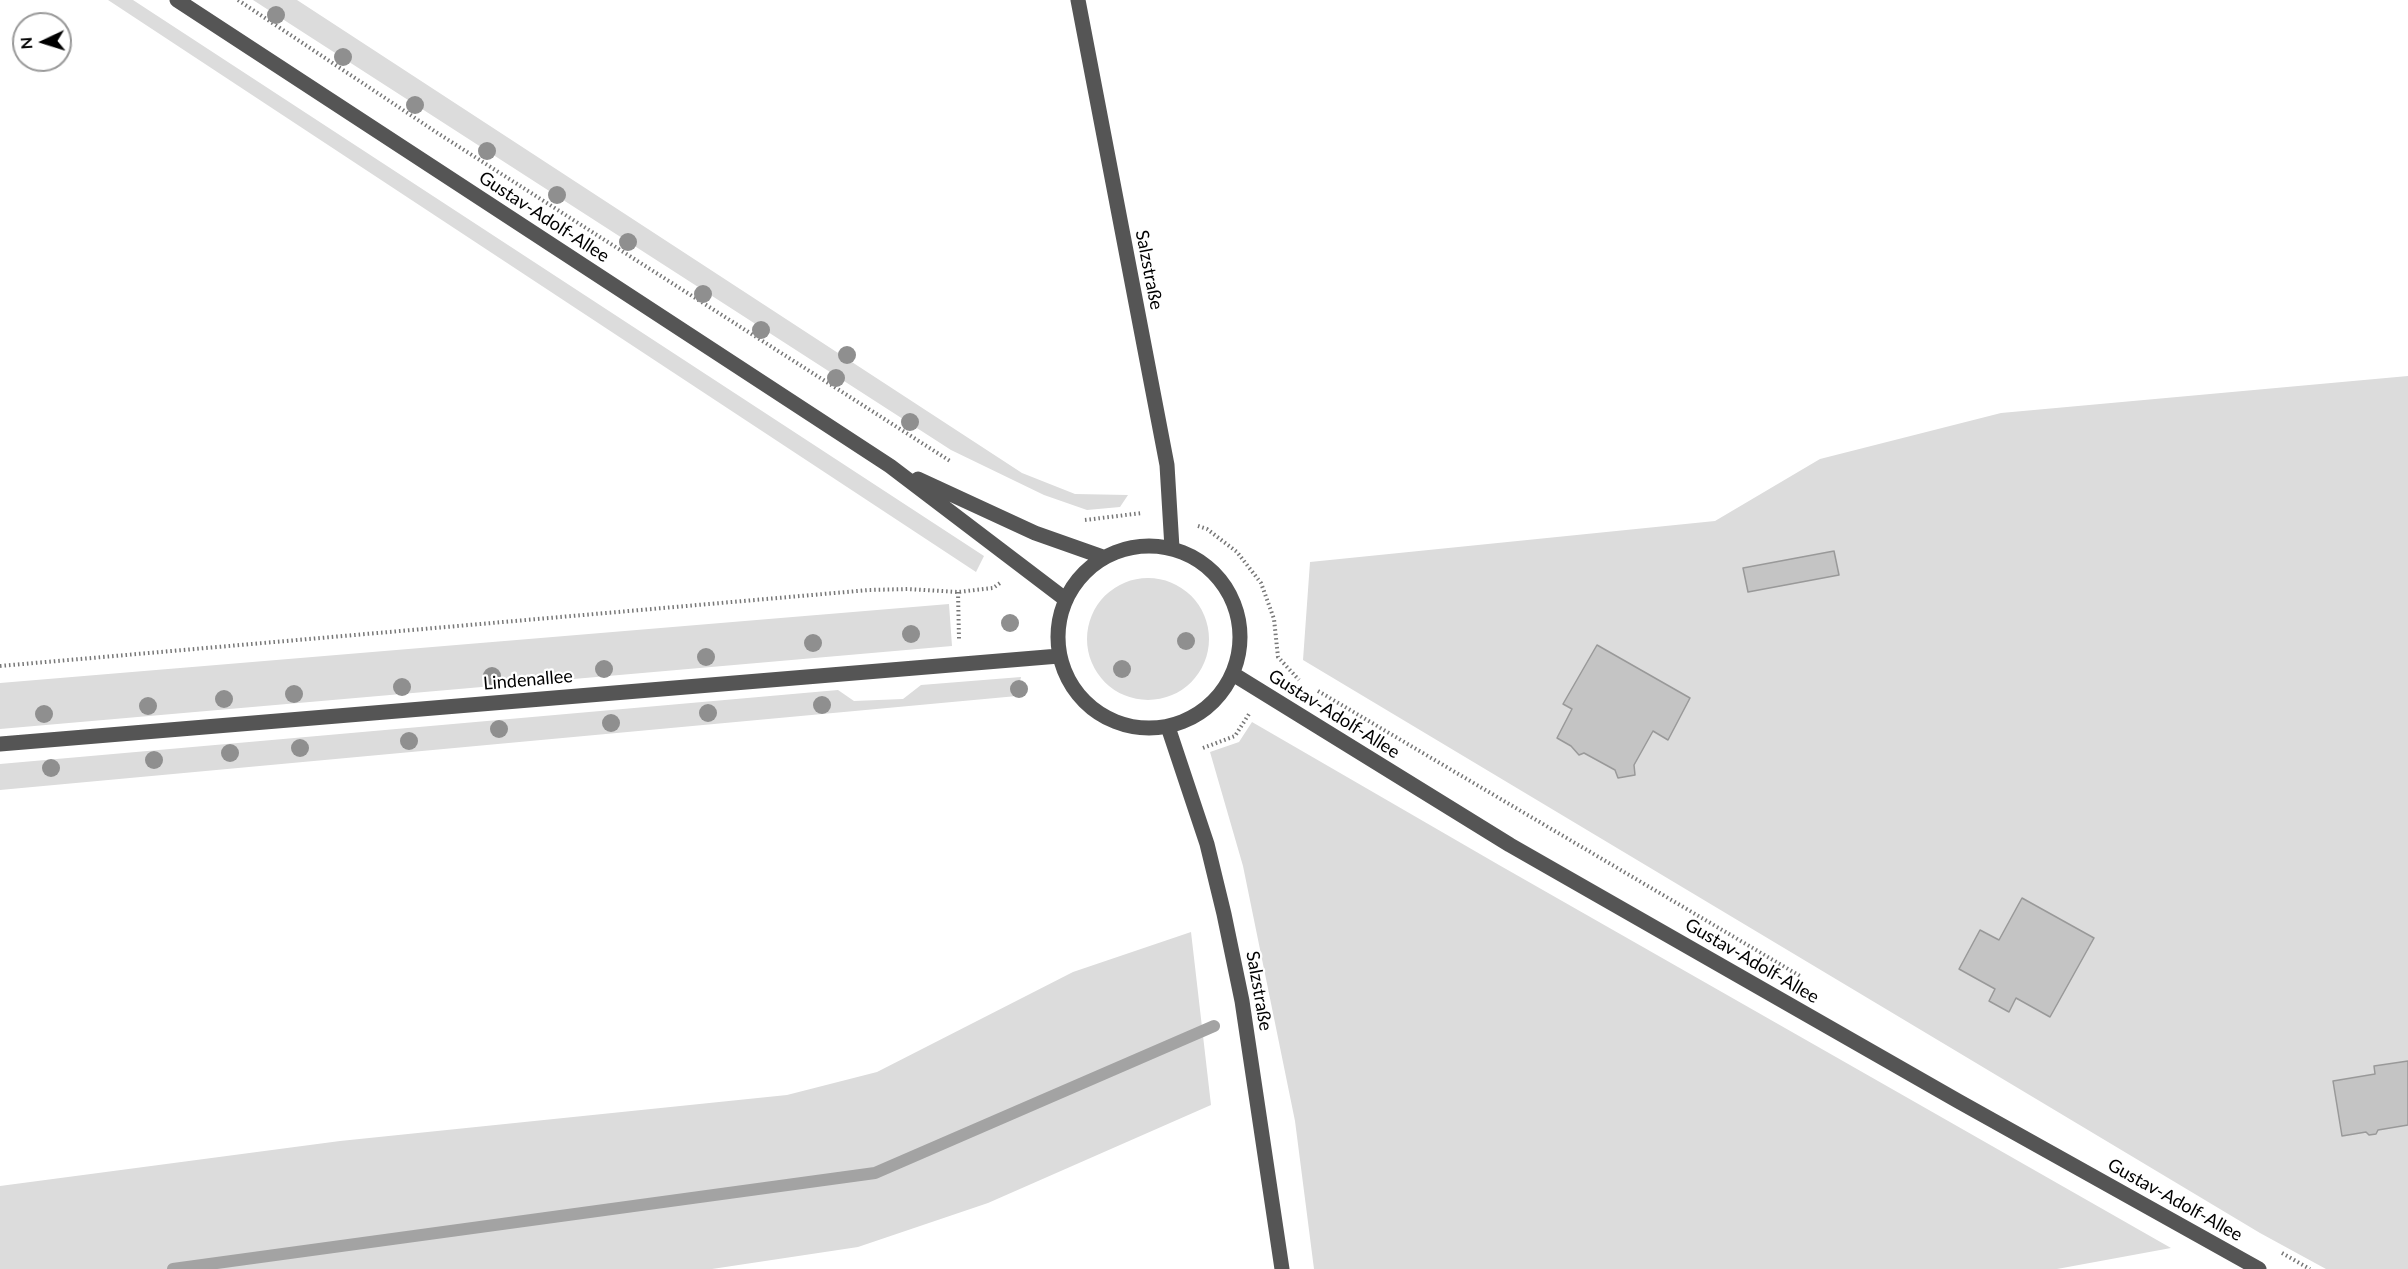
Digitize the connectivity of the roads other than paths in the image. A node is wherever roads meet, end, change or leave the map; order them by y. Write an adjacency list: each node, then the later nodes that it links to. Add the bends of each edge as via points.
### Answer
1 (177, 0): 3 (street, Gustav-Adolf-Allee)
2 (1078, 0): 4 (street, Salzstraße, via 1167,465)
3 (890, 466): 5 (street, Gustav-Adolf-Allee, via 1035,533); 6 (street, Gustav-Adolf-Allee)
4 (1172, 548): 5 (street, via 1130,547); 8 (street, via 1210,568 1228,591 1239,618 1240,646)
5 (1103, 557): 6 (street, via 1080,575)
6 (1065, 599): 7 (street, via 1058,627)
7 (1059, 656): 9 (street, via 1070,683 1088,705 1111,721 1140,728); 10 (street, Lindenallee)
8 (1233, 674): 9 (street, via 1217,698 1195,716); 12 (street, Gustav-Adolf-Allee, via 1521,851)
9 (1168, 727): 11 (street, Salzstraße, via 1207,844 1224,914 1242,1001)
10 (0, 744)
11 (1282, 1269)
12 (2259, 1269)

